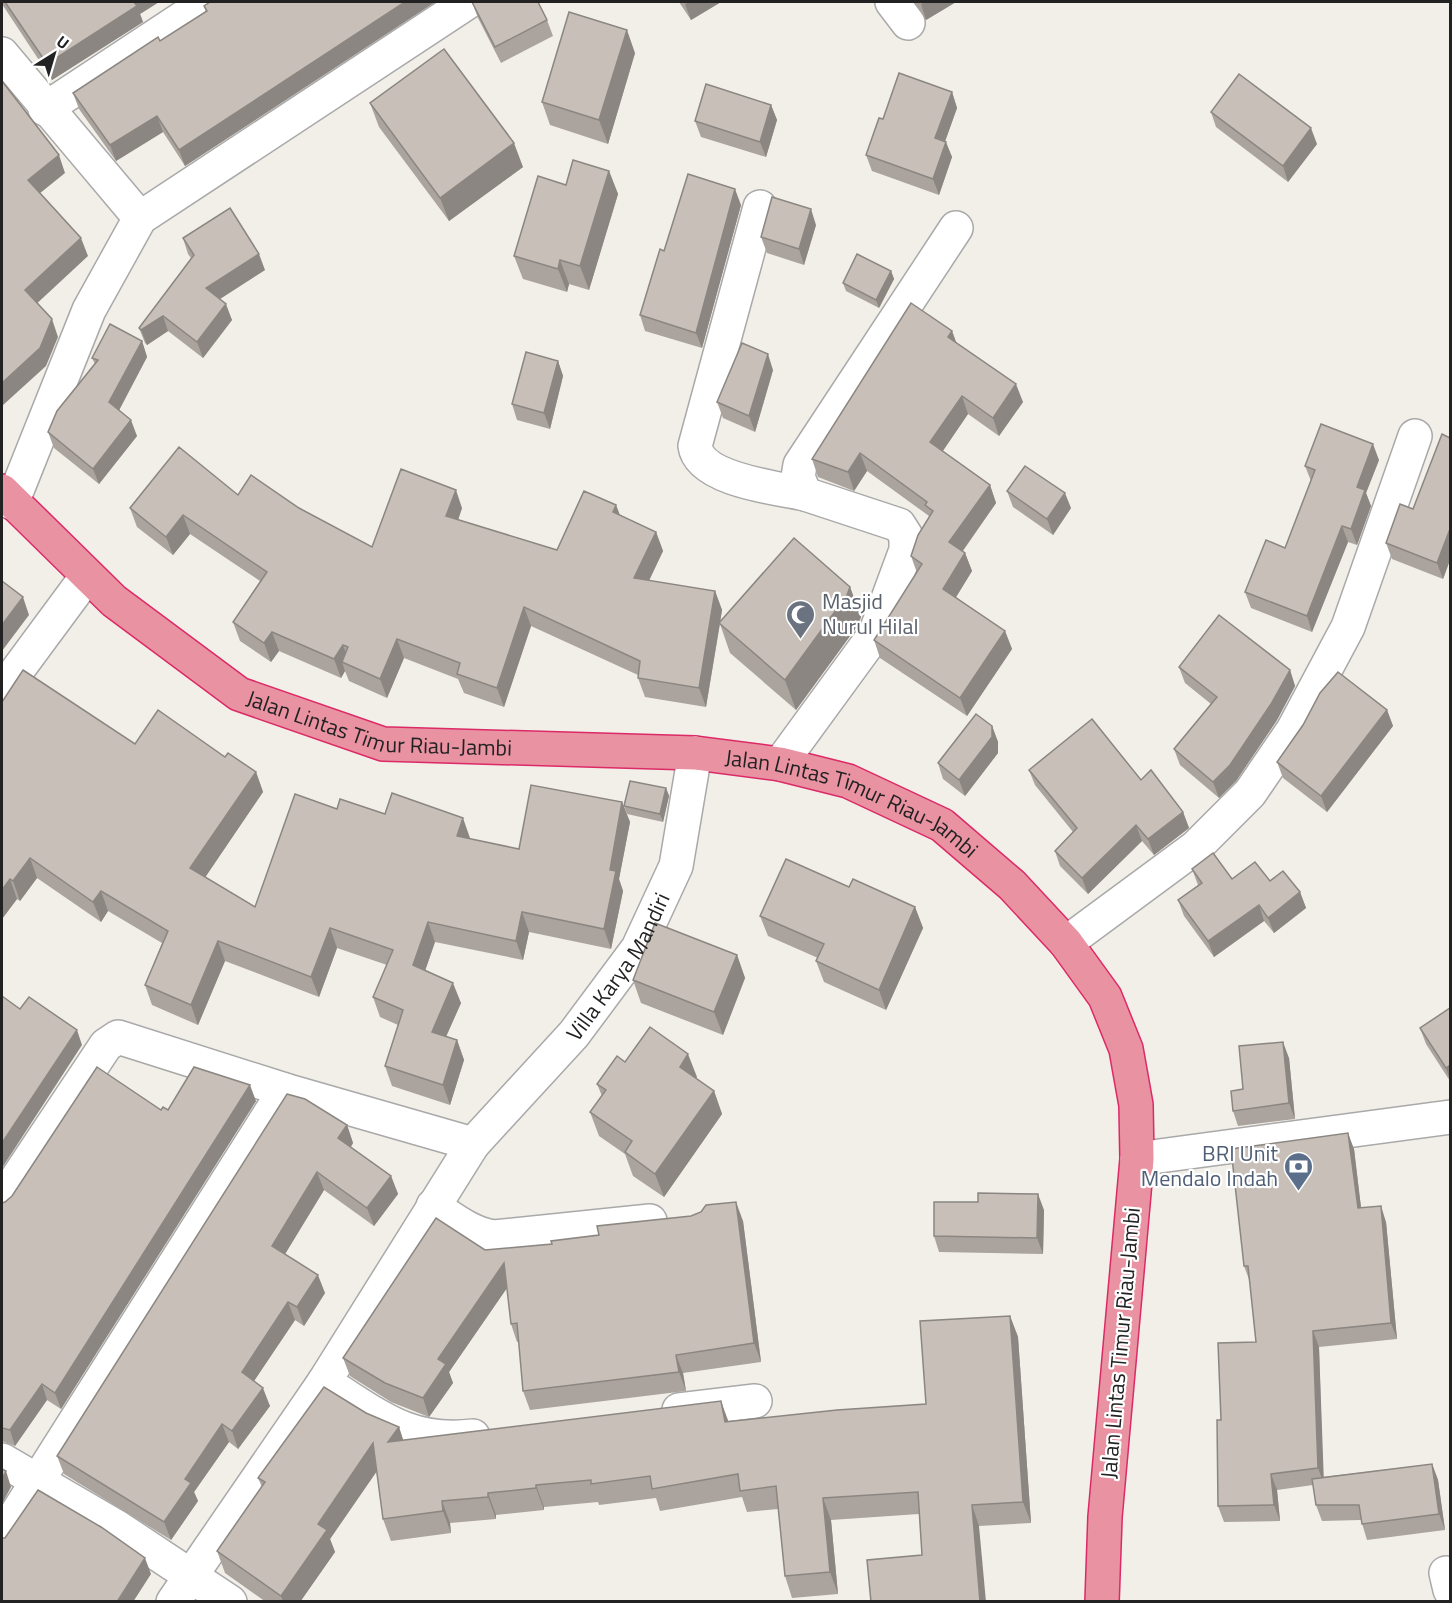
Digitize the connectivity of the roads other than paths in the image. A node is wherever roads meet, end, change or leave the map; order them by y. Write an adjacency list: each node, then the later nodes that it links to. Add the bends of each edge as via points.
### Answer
1 (207, 2): 4 (street)
2 (468, 2): 6 (street)
3 (2, 54): 4 (street)
4 (45, 109): 6 (street)
5 (760, 207): 9 (street, via 695,446 696,455 708,467 746,482)
6 (140, 218): 10 (street, via 89,310)
7 (956, 228): 9 (street, via 800,465 798,477)
8 (1415, 436): 15 (street, via 1348,627 1293,730 1250,793 1196,848)
9 (805, 494): 14 (street, via 899,525 906,536 906,550 876,634)
10 (7, 497): 11 (highway, Jalan Lintas Timur Riau-Jambi)
11 (87, 576): 12 (street); 13 (highway, Jalan Lintas Timur Riau-Jambi, via 114,601 239,694 383,744)
12 (2, 691)
13 (695, 753): 14 (highway, Jalan Lintas Timur Riau-Jambi); 18 (street, Villa Karya Mandiri, via 676,866 638,948 574,1034)
14 (780, 764): 15 (highway, Jalan Lintas Timur Riau-Jambi, via 848,781 942,825 1012,885)
15 (1066, 943): 19 (highway, Jalan Lintas Timur Riau-Jambi, via 1105,997 1126,1049 1136,1105)
16 (285, 1090): 18 (street); 20 (street, via 118,1037 111,1039); 28 (street)
17 (1450, 1117): 19 (street)
18 (472, 1144): 21 (street, Villa Karya Mandiri)
19 (1137, 1159): 32 (highway, Jalan Lintas Timur Riau-Jambi, via 1105,1518)
20 (2, 1201)
21 (433, 1206): 22 (street, via 471,1230 494,1237); 23 (street, Villa Karya Mandiri)
22 (684, 1218)
23 (324, 1382): 26 (street, via 404,1431 424,1437 448,1439); 30 (street, Villa Karya Mandiri)
24 (754, 1401): 25 (street)
25 (648, 1414)
26 (507, 1431)
27 (2, 1460): 28 (street)
28 (39, 1482): 29 (street); 30 (street, via 117,1527)
29 (2, 1537)
30 (181, 1588): 31 (street)
31 (231, 1602)
32 (1102, 1602)

